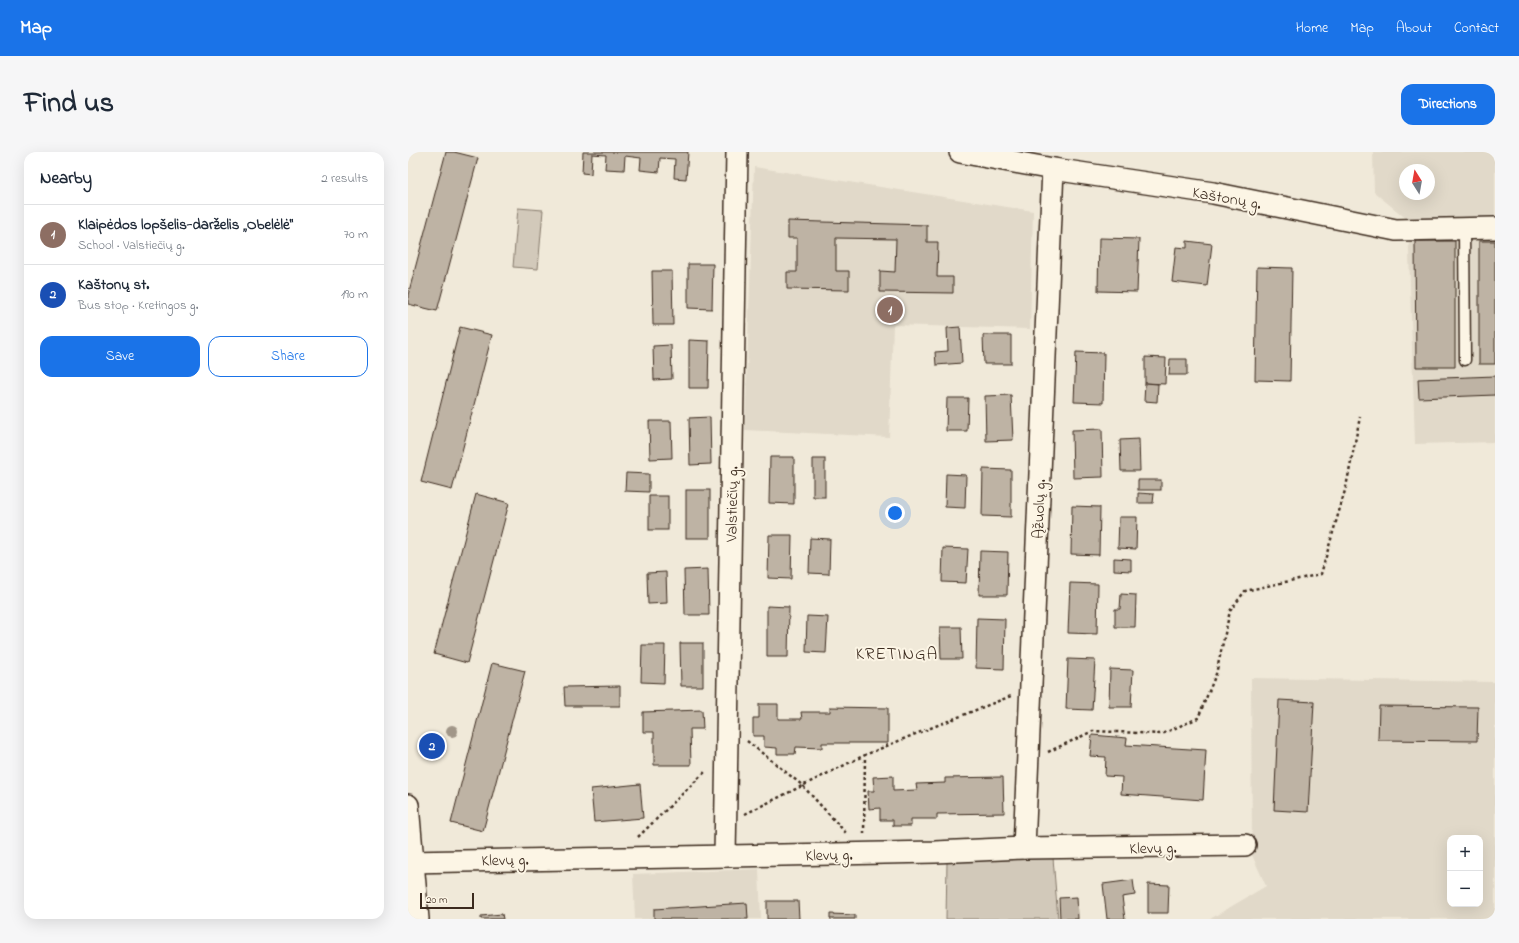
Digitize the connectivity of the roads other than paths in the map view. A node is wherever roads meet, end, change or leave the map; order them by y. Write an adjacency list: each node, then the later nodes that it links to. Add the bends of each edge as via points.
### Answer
1 (737, 152): 10 (street, Valstiečių g.)
2 (960, 152): 3 (street, Kaštonų g.)
3 (1053, 169): 5 (street, Kaštonų g., via 1212,193 1396,230); 9 (street, Ąžuolų g.)
4 (1495, 228): 5 (street, Kaštonų g.)
5 (1464, 229): 6 (lane)
6 (1465, 360)
7 (408, 805): 11 (street)
8 (1245, 845): 9 (street, Klevų g.)
9 (1024, 848): 10 (street, Klevų g.)
10 (725, 856): 11 (street, Klevų g.)
11 (410, 862): 12 (street)
12 (418, 919)

